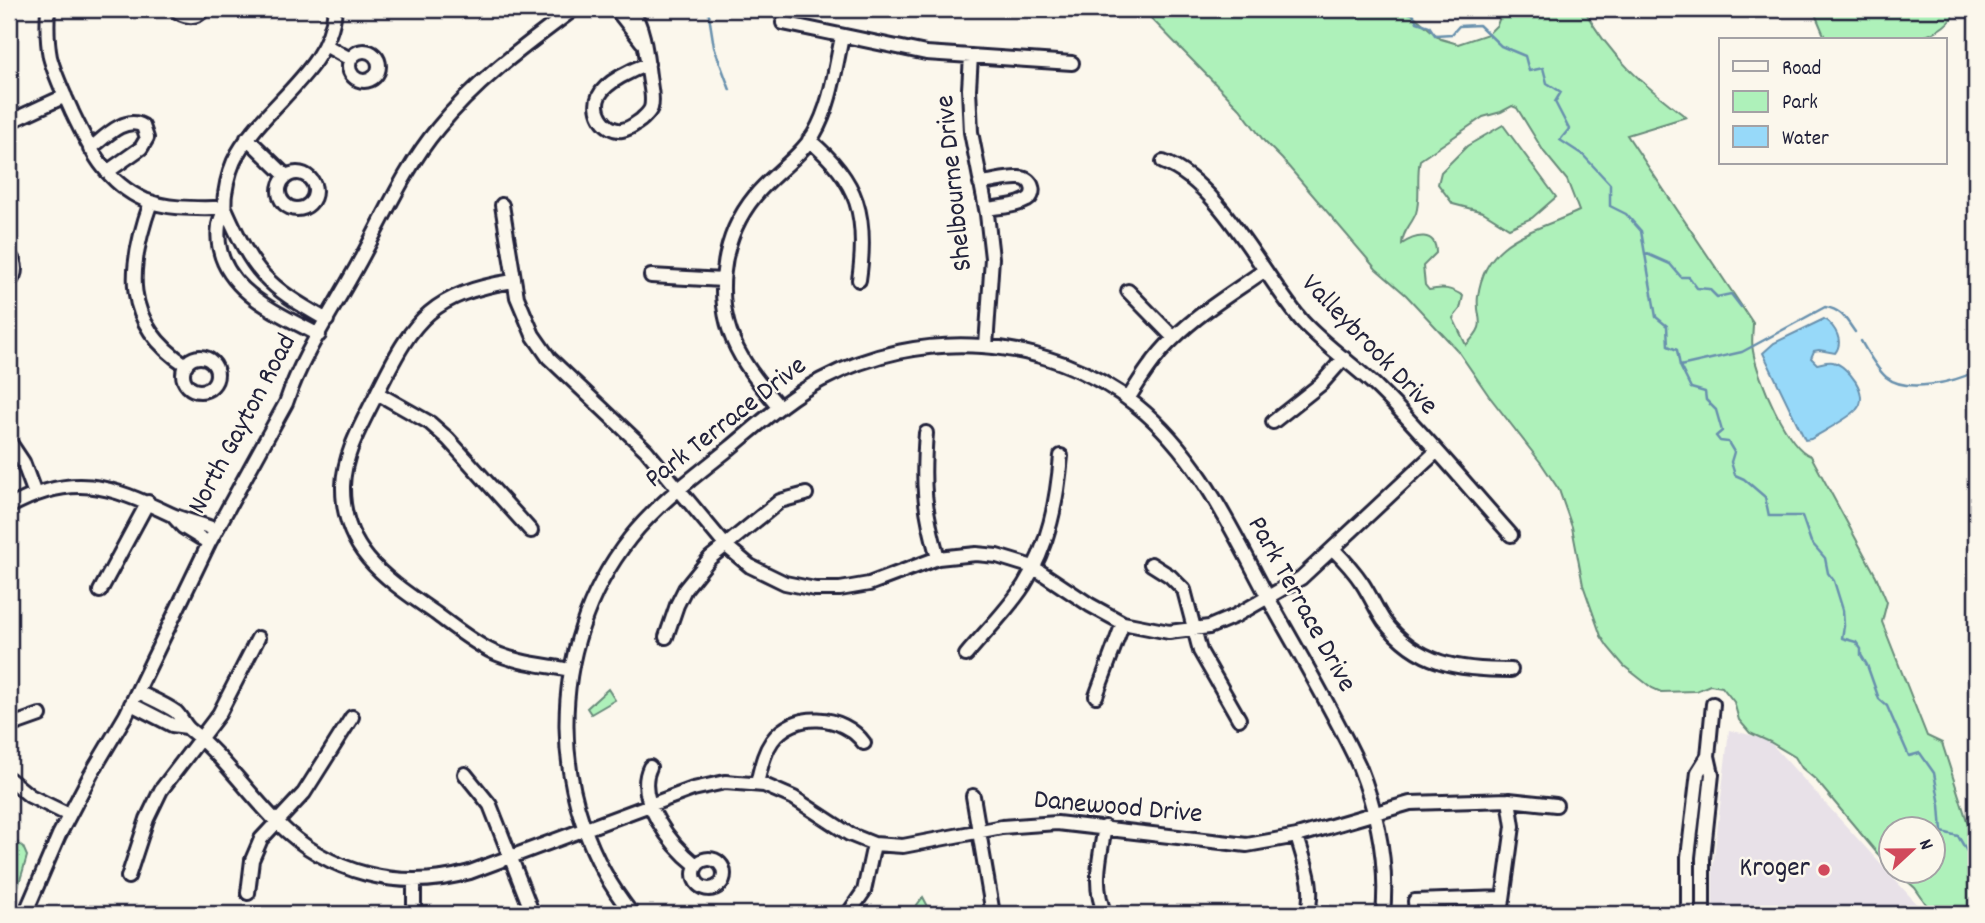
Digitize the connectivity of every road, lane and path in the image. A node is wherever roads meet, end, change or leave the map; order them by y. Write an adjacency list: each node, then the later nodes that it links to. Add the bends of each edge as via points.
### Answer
1 (48, 9): 16 (street, via 51,58)
2 (175, 9): 3 (street, via 191,17)
3 (204, 9)
4 (335, 9): 11 (street)
5 (574, 9): 37 (street, North Gayton Road, via 489,75 438,128)
6 (616, 9): 10 (street)
7 (631, 9): 10 (street)
8 (783, 23): 9 (street)
9 (842, 37): 12 (street); 19 (street, via 827,105)
10 (643, 42): 15 (street)
11 (324, 45): 13 (street); 18 (street, via 310,68)
12 (971, 57): 14 (street); 24 (street, Shelbourne Drive, via 970,113)
13 (351, 59)
14 (1072, 63)
15 (648, 64): 15 (street, via 652,104 648,114 625,130 607,125 597,107 601,93 629,71)
16 (65, 96): 17 (street); 20 (street)
17 (9, 122)
18 (247, 138): 23 (street); 27 (street, via 230,172)
19 (809, 140): 32 (street, via 839,168 856,200 863,240); 33 (street, via 756,195 738,221)
20 (90, 149): 22 (street); 22 (street, via 128,122 143,126 144,145)
21 (1163, 162): 30 (street, Valleybrook Drive, via 1190,175)
22 (107, 172): 25 (street, via 127,190)
23 (286, 176)
24 (981, 183): 28 (street, Shelbourne Drive); 28 (street, via 1022,178 1033,188 1026,201)
25 (151, 202): 27 (street, via 181,208); 42 (street, via 136,246 135,290 151,331)
26 (502, 205): 34 (street)
27 (225, 208): 37 (street, via 263,276); 38 (street, via 218,240 236,281 253,299)
28 (986, 209): 40 (street, Shelbourne Drive, via 992,258)
29 (9, 255): 35 (street, via 15,271)
30 (1265, 270): 39 (street); 41 (street, Valleybrook Drive, via 1306,324)
31 (650, 276): 33 (street)
32 (859, 279)
33 (723, 280): 45 (street, via 727,322 737,349)
34 (513, 281): 43 (street, via 468,290 430,312 408,334); 51 (street, via 524,317 549,358 624,427)
35 (9, 282)
36 (1128, 291): 39 (street)
37 (327, 320): 38 (street, North Gayton Road)
38 (319, 335): 57 (street, North Gayton Road)
39 (1174, 338): 44 (street)
40 (986, 346): 44 (street, Park Terrace Drive, via 1070,367); 45 (street, Park Terrace Drive, via 926,346 866,360 820,380)
41 (1344, 358): 46 (street, via 1321,384); 49 (street, Valleybrook Drive)
42 (186, 365)
43 (377, 393): 58 (street, via 430,423 448,439); 73 (street, via 349,454 343,485 346,513 363,553 388,580 476,643 507,657)
44 (1128, 399): 67 (street, Park Terrace Drive, via 1164,431 1195,468)
45 (779, 407): 51 (street, Park Terrace Drive)
46 (1273, 422)
47 (926, 433): 63 (street, via 925,506)
48 (9, 441): 52 (street)
49 (1436, 452): 59 (street, Valleybrook Drive); 62 (street)
50 (1061, 456): 65 (street, via 1055,509)
51 (679, 489): 61 (street); 73 (street, Park Terrace Drive, via 644,521 609,568 585,619)
52 (35, 494): 54 (street, via 92,487); 55 (street)
53 (806, 494): 61 (street, via 780,501)
54 (148, 502): 56 (street); 66 (street)
55 (9, 507)
56 (173, 515): 57 (street); 60 (street)
57 (216, 530): 60 (street, North Gayton Road)
58 (531, 531)
59 (1511, 535)
60 (209, 543): 75 (street, North Gayton Road)
61 (725, 545): 63 (street, via 761,572 815,589 869,584); 71 (street, via 691,581)
62 (1334, 550): 67 (street, via 1301,578); 74 (street, via 1391,629 1413,648 1451,666)
63 (938, 558): 65 (street, via 976,554)
64 (1151, 564): 69 (street, via 1184,590)
65 (1033, 567): 68 (street); 72 (street, via 1008,606)
66 (100, 591)
67 (1268, 597): 69 (street, via 1217,624); 95 (street, Park Terrace Drive, via 1350,746)
68 (1124, 623): 69 (street, via 1169,632); 76 (street)
69 (1193, 629): 81 (street, via 1206,664)
70 (258, 638): 84 (street, via 219,714)
71 (666, 638)
72 (966, 655)
73 (570, 670): 99 (street, Park Terrace Drive, via 567,756)
74 (1511, 670)
75 (138, 692): 77 (street, North Gayton Road); 83 (street, via 177,713)
76 (1096, 696)
77 (131, 704): 83 (street, via 172,725); 96 (street, North Gayton Road)
78 (1713, 704): 86 (street)
79 (40, 715): 82 (street)
80 (352, 717): 97 (street, via 304,793)
81 (1239, 719)
82 (9, 726)
83 (187, 727): 84 (street, Danewood Drive)
84 (201, 737): 97 (street, Danewood Drive); 105 (street, via 158,797)
85 (864, 743): 90 (street, via 856,733 827,720 798,722 771,741)
86 (1708, 756): 120 (street, via 1698,772 1688,857); 121 (street, via 1712,774 1703,858)
87 (650, 766): 93 (street, via 645,783)
88 (464, 775): 103 (street, via 490,805)
89 (9, 779): 96 (street, via 30,796)
90 (757, 783): 93 (street, Danewood Drive, via 714,783); 102 (street, Danewood Drive, via 782,791 849,834)
91 (973, 796): 100 (street)
92 (1509, 800): 94 (street, Danewood Drive); 95 (street, Danewood Drive, via 1410,803); 108 (street, via 1513,826)
93 (652, 804): 99 (street, Danewood Drive); 104 (street, via 668,839)
94 (1556, 805)
95 (1376, 813): 101 (street, Danewood Drive); 117 (street, Park Terrace Drive, via 1384,861)
96 (69, 815): 110 (street, North Gayton Road)
97 (277, 822): 106 (street, Danewood Drive, via 307,848 341,866); 107 (street, via 256,848)
98 (1105, 827): 100 (street, Danewood Drive, via 1047,824); 101 (street, Danewood Drive, via 1231,844); 115 (street, via 1097,880)
99 (584, 830): 103 (street, Danewood Drive); 112 (street, Park Terrace Drive, via 606,876)
100 (978, 832): 102 (street, Danewood Drive, via 912,846); 114 (street)
101 (1297, 836): 116 (street, via 1310,883)
102 (874, 844): 113 (street, via 864,891)
103 (512, 857): 106 (street, Danewood Drive, via 458,876); 109 (street)
104 (696, 865)
105 (128, 877)
106 (414, 881): 111 (street)
107 (248, 893)
108 (1503, 898): 118 (street, via 1415,901); 119 (street)
109 (532, 912)
110 (24, 914)
111 (414, 914)
112 (632, 914)
113 (848, 914)
114 (993, 914)
115 (1105, 914)
116 (1307, 914)
117 (1383, 914)
118 (1416, 914)
119 (1501, 914)
120 (1688, 914)
121 (1703, 914)

